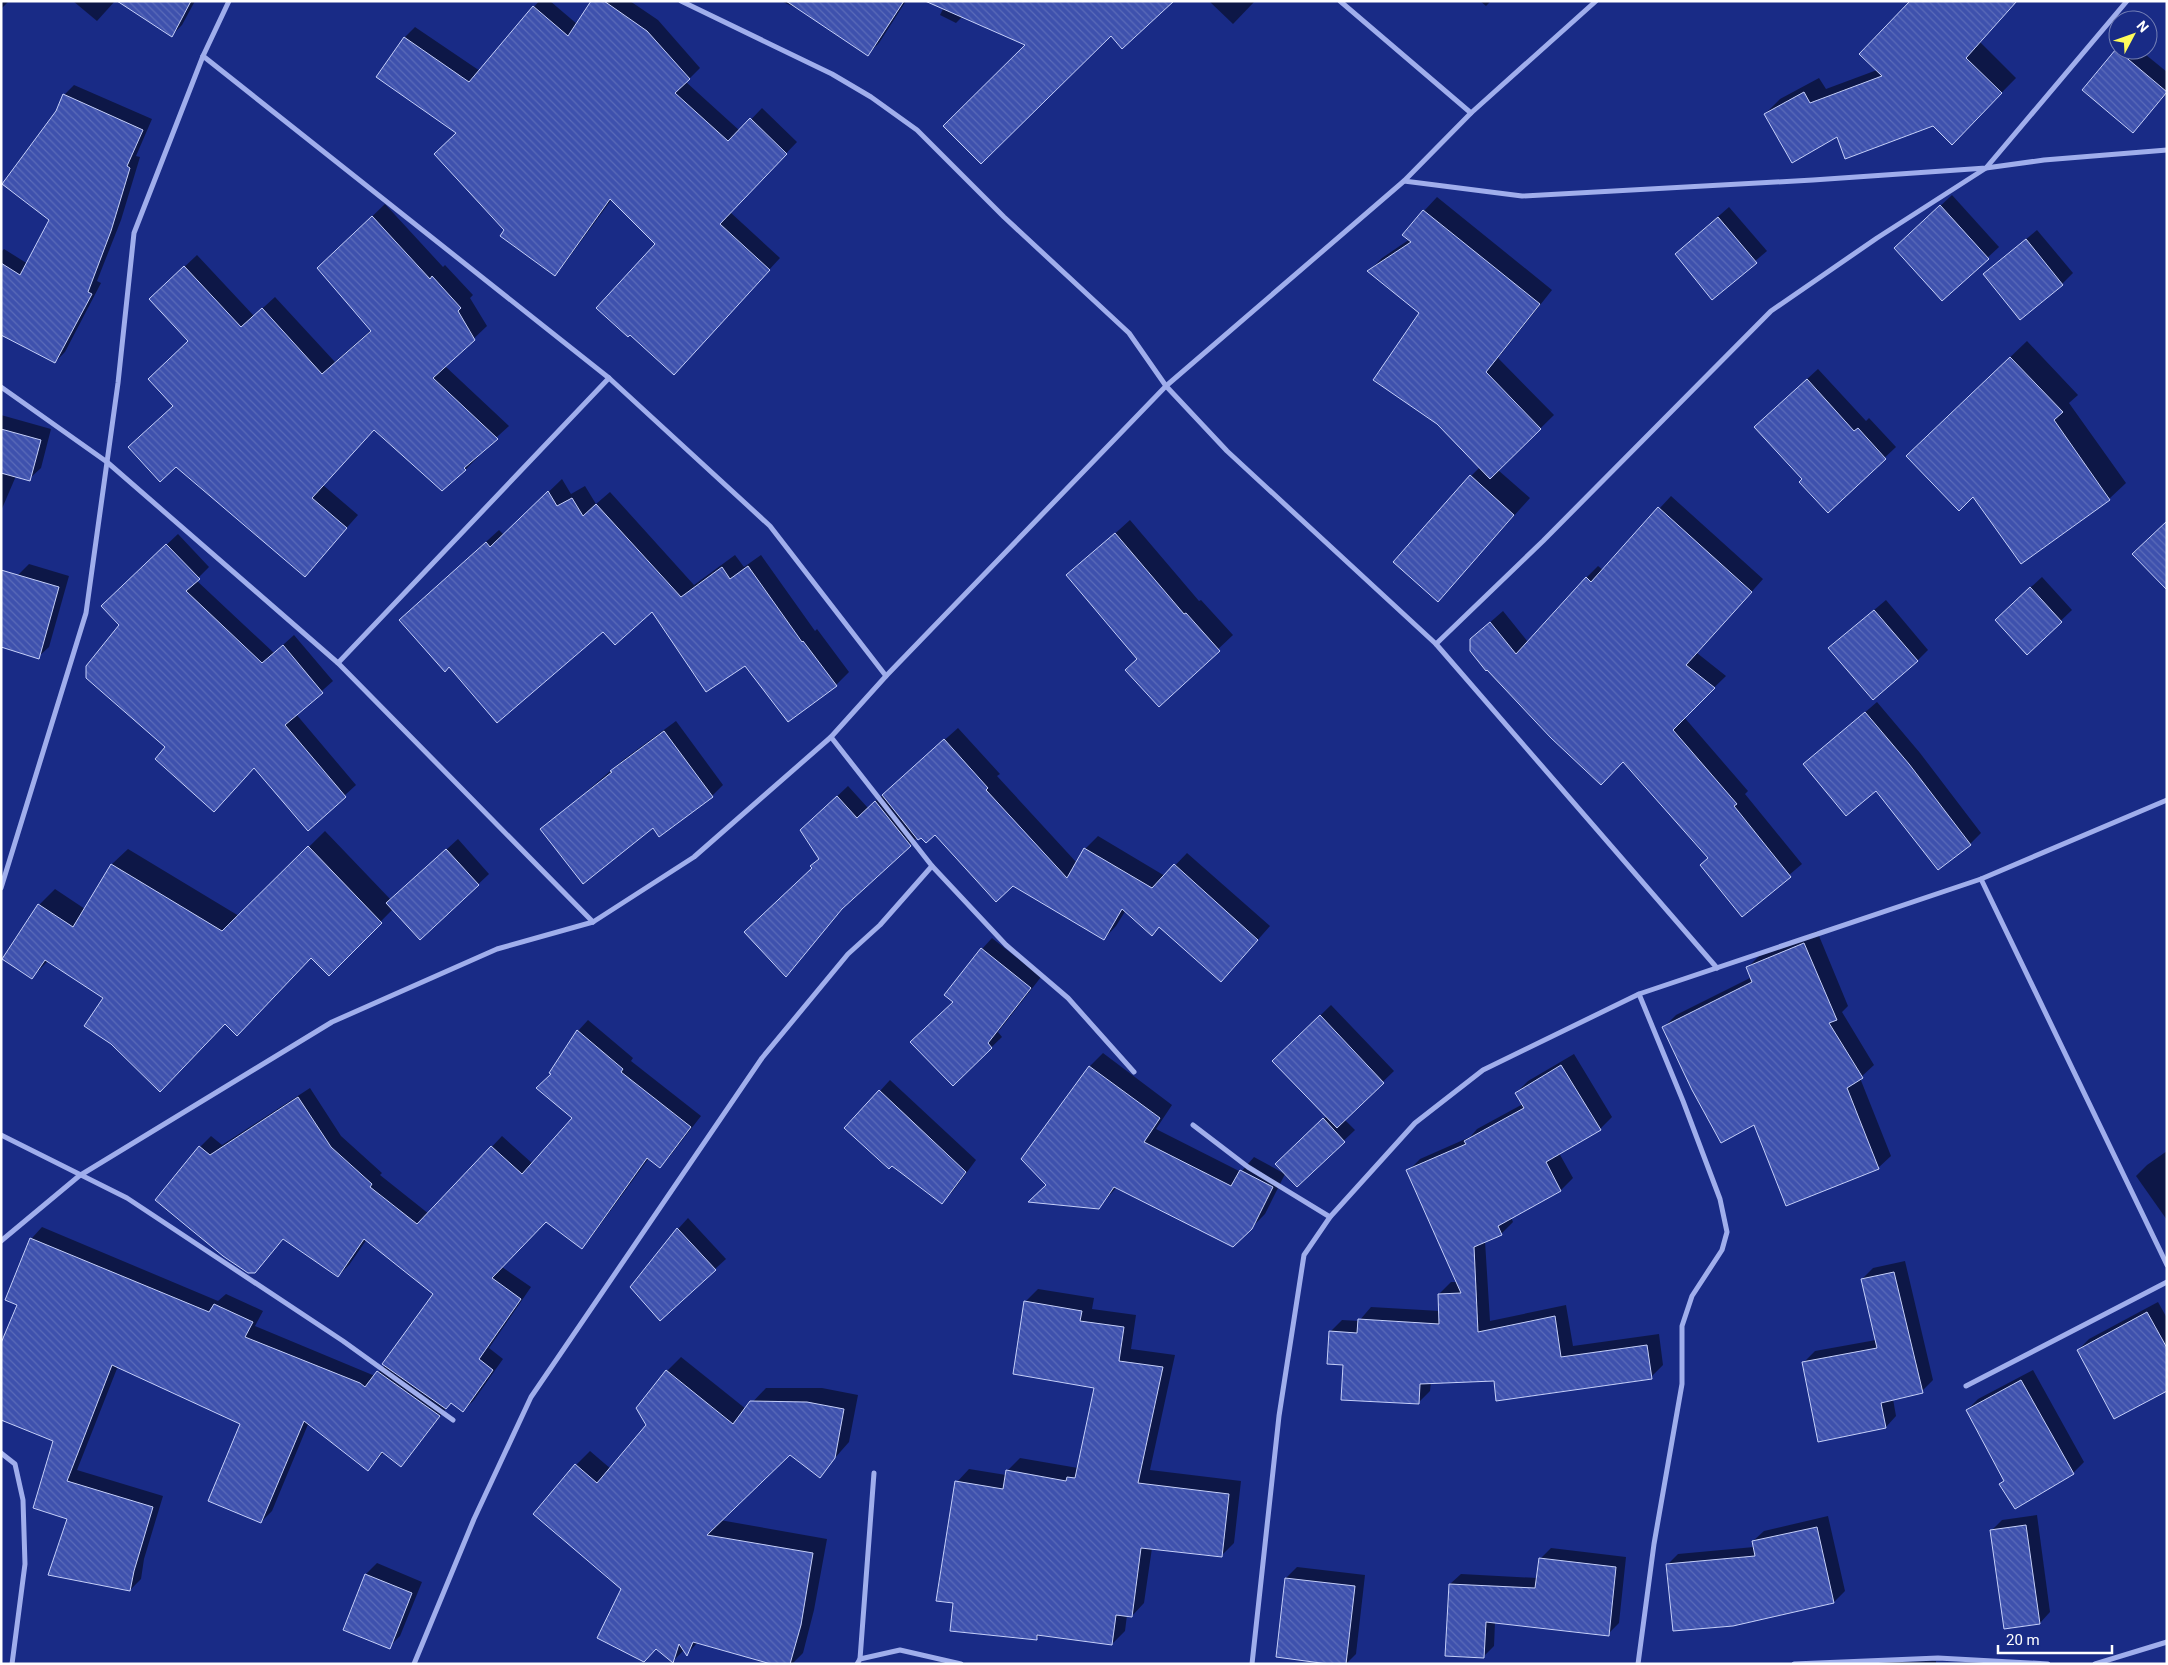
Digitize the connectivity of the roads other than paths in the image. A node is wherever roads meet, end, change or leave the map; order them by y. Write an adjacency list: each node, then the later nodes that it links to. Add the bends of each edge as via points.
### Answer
1 (229, 1): 6 (street)
2 (681, 1): 13 (street, via 832,74 917,130 1004,217 1129,333)
3 (1340, 1): 7 (street)
4 (1596, 1): 7 (street)
5 (2128, 1): 9 (street)
6 (203, 56): 11 (street); 14 (street, via 134,233)
7 (1471, 112): 10 (street)
8 (2167, 150): 9 (street)
9 (1986, 168): 10 (street, via 1522,196); 15 (street, via 1771,311)
10 (1404, 181): 13 (street)
11 (609, 378): 16 (street); 17 (street, via 770,526)
12 (1, 386): 14 (street)
13 (1166, 386): 15 (street, via 1226,451); 17 (street)
14 (107, 462): 16 (street); 22 (street, via 86,613)
15 (1436, 644): 24 (street)
16 (338, 664): 23 (street)
17 (886, 676): 18 (street)
18 (831, 737): 20 (street); 23 (street, via 694,857)
19 (2167, 800): 21 (street)
20 (932, 866): 26 (street, via 1006,945 1068,998); 41 (street, via 880,925 848,954 762,1058 531,1397 474,1520)
21 (1980, 880): 24 (street); 32 (street)
22 (1, 888)
23 (593, 922): 29 (street, via 497,949 332,1022)
24 (1717, 968): 25 (street)
25 (1639, 994): 30 (street, via 1482,1070 1415,1123); 44 (street, via 1720,1199 1727,1232 1722,1250 1692,1296 1682,1326 1682,1384 1654,1544)
26 (1134, 1072)
27 (1193, 1126): 30 (street, via 1248,1167)
28 (1, 1136): 29 (street)
29 (79, 1176): 31 (street); 35 (street, via 127,1198 343,1341)
30 (1330, 1217): 43 (street, via 1304,1255 1279,1416)
31 (1, 1241)
32 (2167, 1265)
33 (2167, 1282): 34 (street)
34 (1966, 1386)
35 (453, 1420)
36 (1, 1453): 40 (street, via 15,1464 23,1500 25,1564)
37 (874, 1473): 39 (street)
38 (2167, 1642): 47 (street)
39 (858, 1661): 42 (street, via 900,1650)
40 (12, 1664)
41 (414, 1664)
42 (961, 1664)
43 (1252, 1664)
44 (1638, 1664)
45 (1794, 1664): 46 (street, via 1938,1658)
46 (2048, 1664)
47 (2095, 1664)

